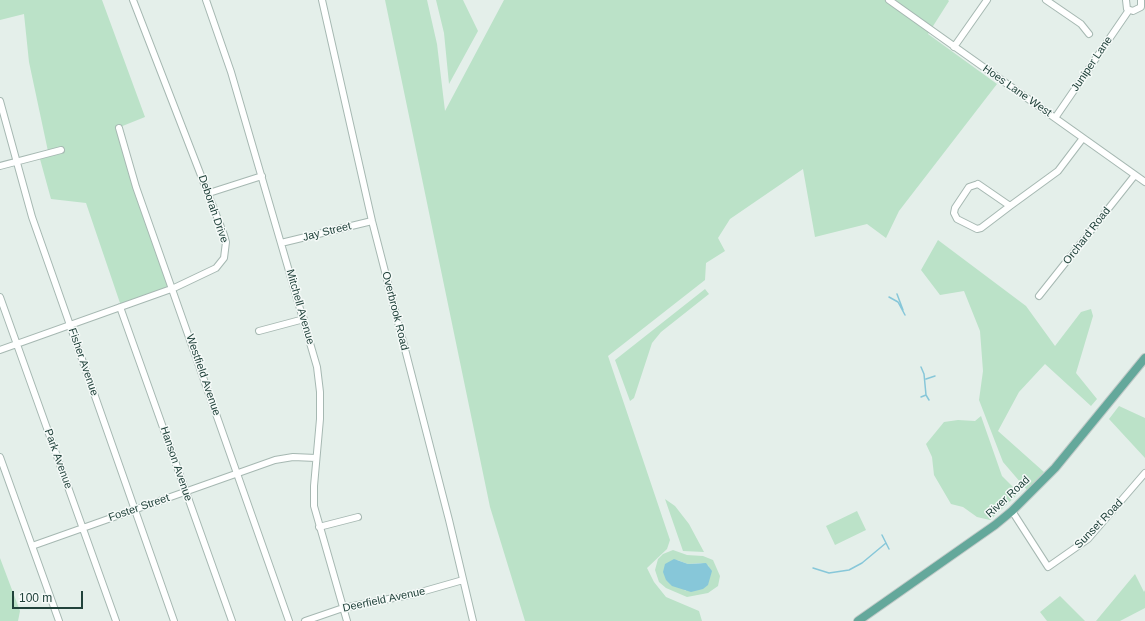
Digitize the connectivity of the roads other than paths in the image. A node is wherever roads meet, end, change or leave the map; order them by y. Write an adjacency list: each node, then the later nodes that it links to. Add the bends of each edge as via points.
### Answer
1 (133, 0): 22 (street, Deborah Drive)
2 (206, 0): 20 (street, Mitchell Avenue)
3 (322, 0): 24 (street, Overbrook Road)
4 (889, 0): 11 (street, Hoes Lane West)
5 (987, 0): 11 (street)
6 (1046, 0): 10 (street, via 1081,24)
7 (1126, 0): 9 (street)
8 (1141, 0): 9 (street, Juniper Lane, via 1138,9)
9 (1129, 10): 13 (street, Juniper Lane)
10 (1089, 34)
11 (954, 47): 13 (street, Hoes Lane West)
12 (0, 101): 17 (street, Fisher Avenue)
13 (1055, 118): 15 (street, Hoes Lane West)
14 (119, 128): 26 (street, Westfield Avenue, via 136,187)
15 (1083, 138): 19 (street, Hoes Lane West); 23 (street, via 1058,171)
16 (61, 150): 17 (street)
17 (17, 161): 18 (street); 31 (street, Fisher Avenue, via 32,217)
18 (0, 166)
19 (1134, 175): 21 (street, Hoes Lane West); 27 (street, Orchard Road)
20 (262, 176): 22 (street); 25 (street, Mitchell Avenue)
21 (1145, 182)
22 (208, 193): 26 (street, Deborah Drive, via 226,242 224,258 216,268)
23 (1010, 206): 23 (street, via 983,187 973,185 969,187 954,213 957,219 977,229)
24 (372, 221): 25 (street, Jay Street); 47 (street, Overbrook Road)
25 (281, 243): 30 (street, Mitchell Avenue)
26 (172, 288): 29 (street, Deborah Drive); 38 (street, Westfield Avenue)
27 (1039, 296)
28 (0, 297): 33 (street, Park Avenue)
29 (120, 307): 31 (street, Deborah Drive); 40 (street, Hanson Avenue)
30 (304, 319): 32 (street); 37 (street, Mitchell Avenue, via 317,368 320,392)
31 (70, 325): 33 (street, Deborah Drive); 41 (street, Fisher Avenue)
32 (259, 331)
33 (17, 344): 34 (street, Deborah Drive); 45 (street, Park Avenue)
34 (0, 350)
35 (1145, 358): 42 (main road, River Road, via 1055,468)
36 (0, 457): 46 (street)
37 (316, 458): 38 (street, Foster Street, via 293,457 275,460); 44 (street, Mitchell Avenue, via 314,506)
38 (237, 473): 40 (street, Foster Street); 53 (street, Westfield Avenue)
39 (1144, 473): 42 (street, Sunset Road, via 1088,539 1048,567)
40 (185, 491): 41 (street, Foster Street); 52 (street, Hanson Avenue)
41 (134, 509): 45 (street, Foster Street); 51 (street, Fisher Avenue)
42 (1012, 512): 57 (main road, River Road)
43 (358, 517): 44 (street)
44 (319, 527): 48 (street, Mitchell Avenue)
45 (83, 528): 46 (street, Foster Street); 50 (street, Park Avenue)
46 (32, 546): 49 (street)
47 (463, 580): 48 (street, Deerfield Avenue, via 414,594); 56 (street, Overbrook Road)
48 (343, 608): 54 (street, Deerfield Avenue); 55 (street, Mitchell Avenue)
49 (59, 621)
50 (116, 621)
51 (174, 621)
52 (232, 621)
53 (290, 621)
54 (305, 621)
55 (347, 621)
56 (472, 621)
57 (858, 621)

